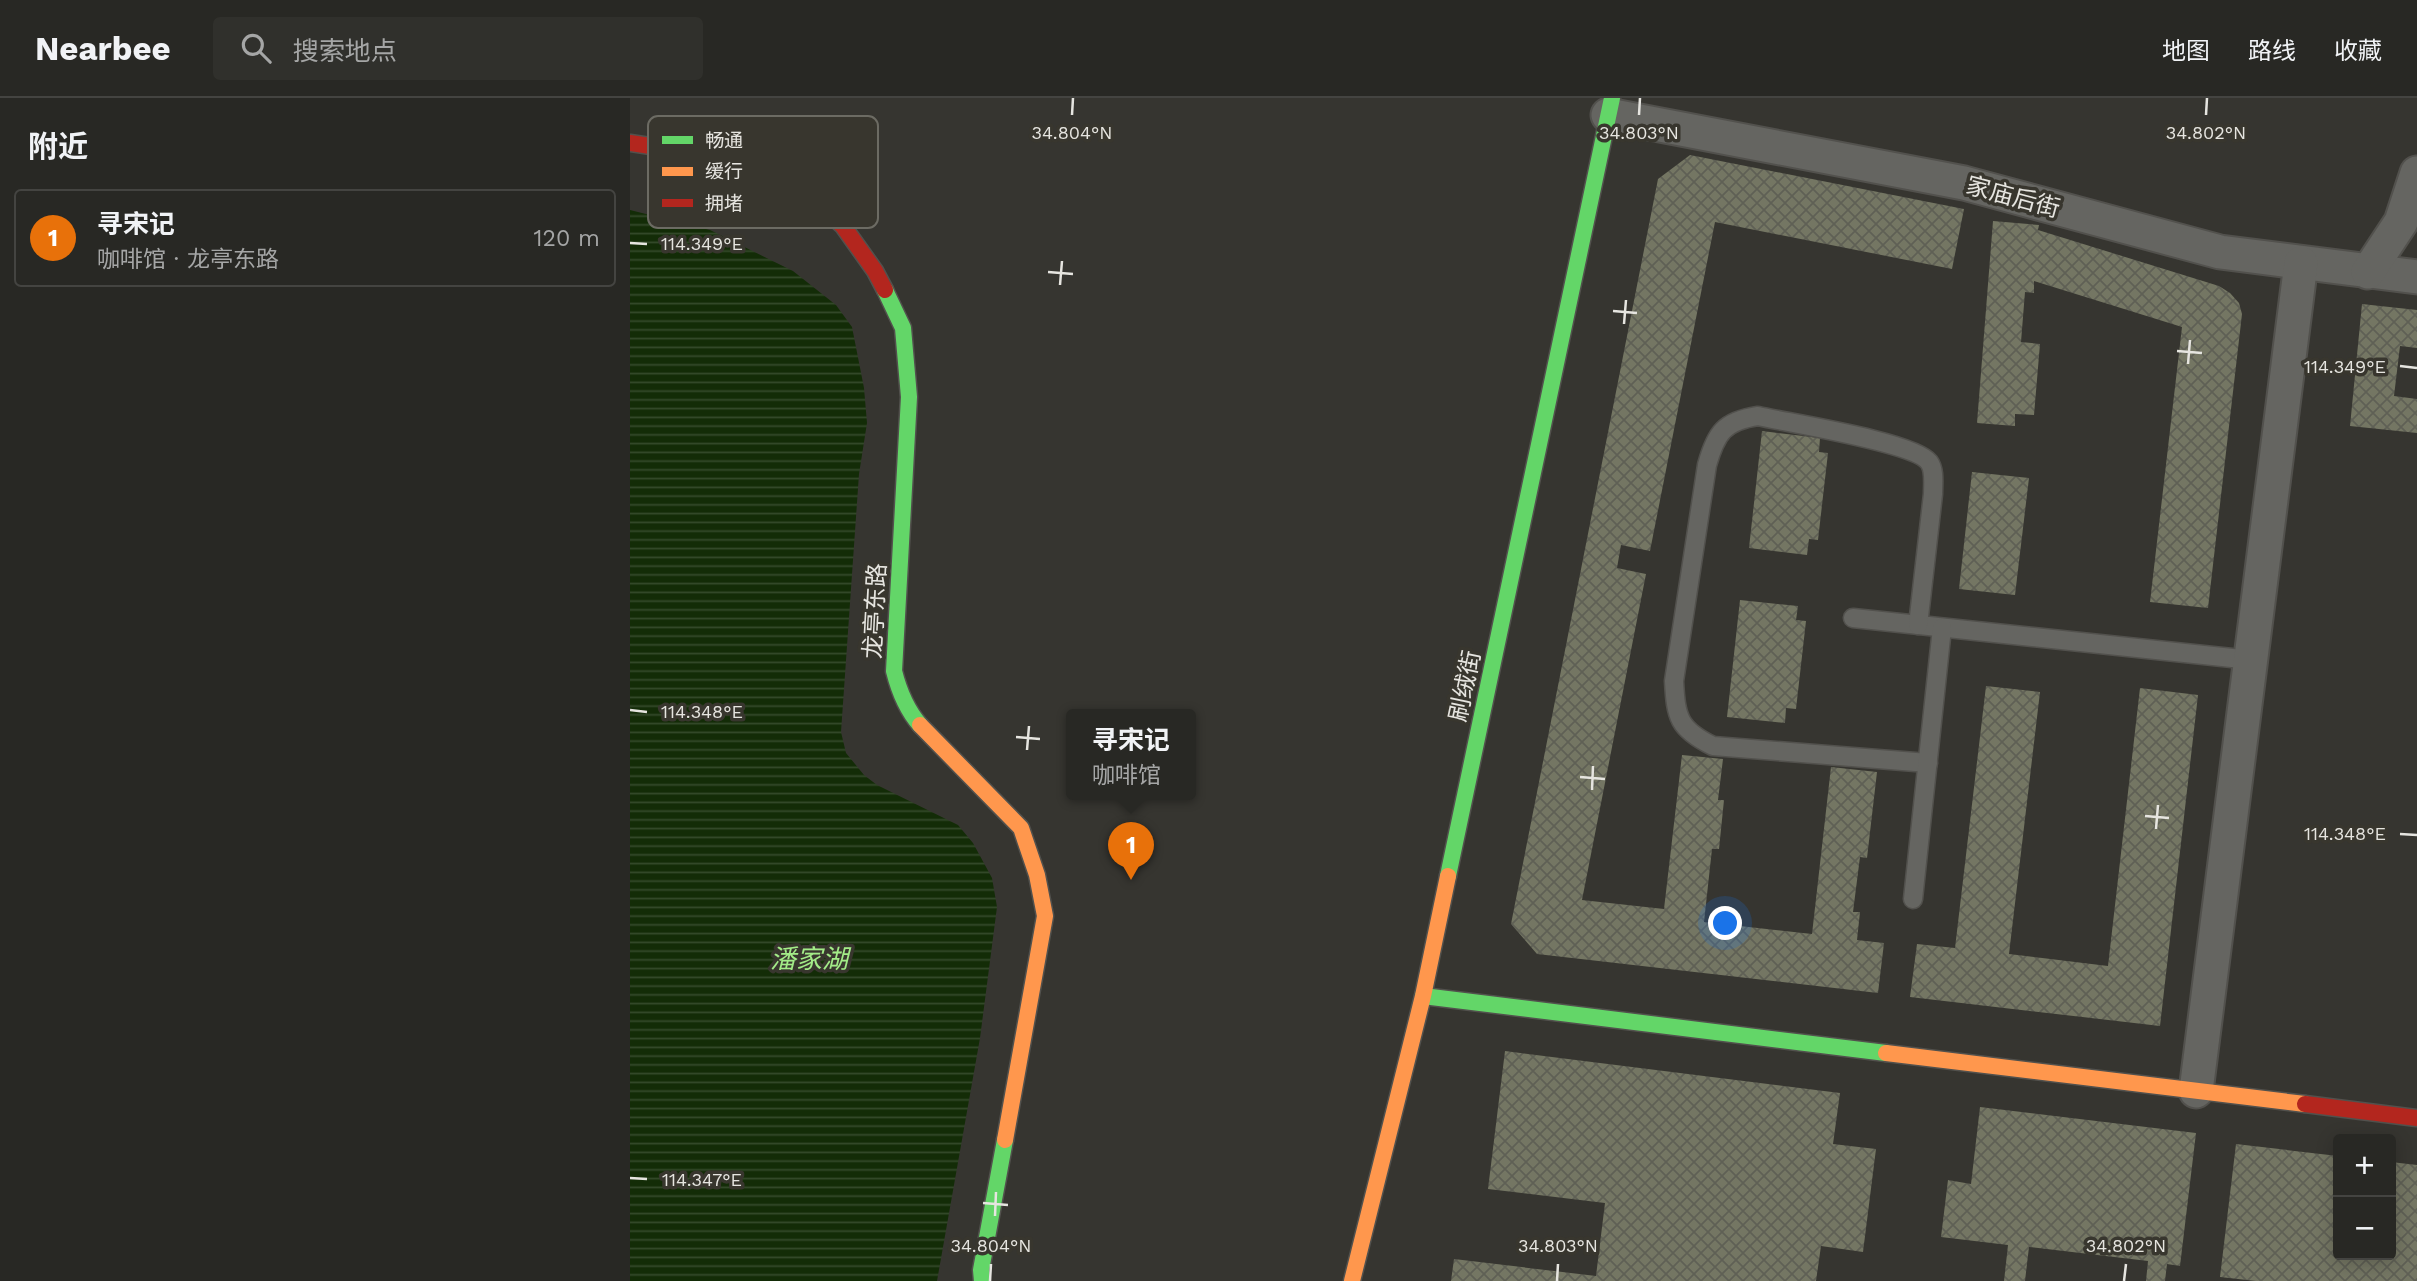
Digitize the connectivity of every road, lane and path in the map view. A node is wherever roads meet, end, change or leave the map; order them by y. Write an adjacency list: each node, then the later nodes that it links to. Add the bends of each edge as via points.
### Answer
1 (1610, 106): 6 (street, 家庙后街, via 1964,183 2199,247); 15 (street, 刷绒街)
2 (630, 143): 3 (street, 龙亭东路)
3 (648, 146)
4 (2417, 173): 7 (street, via 2401,222)
5 (844, 228): 18 (street, 龙亭东路, via 875,271 903,328 909,397 894,671 899,691 912,716 1021,828 1045,916)
6 (2301, 263): 7 (street, 家庙后街); 12 (street)
7 (2368, 272): 8 (street, 家庙后街)
8 (2417, 277)
9 (1853, 618): 10 (lane)
10 (1918, 625): 11 (lane); 13 (lane, via 1933,494 1930,463 1920,454 1890,444 1758,416 1737,419 1723,429 1707,465 1674,681 1676,710 1684,727 1713,746)
11 (1942, 628): 12 (lane); 13 (lane)
12 (2250, 660): 16 (street)
13 (1928, 763): 14 (lane)
14 (1913, 899)
15 (1423, 996): 16 (street); 19 (street, 刷绒街)
16 (2196, 1091): 17 (street)
17 (2417, 1118)
18 (982, 1281)
19 (1352, 1281)

